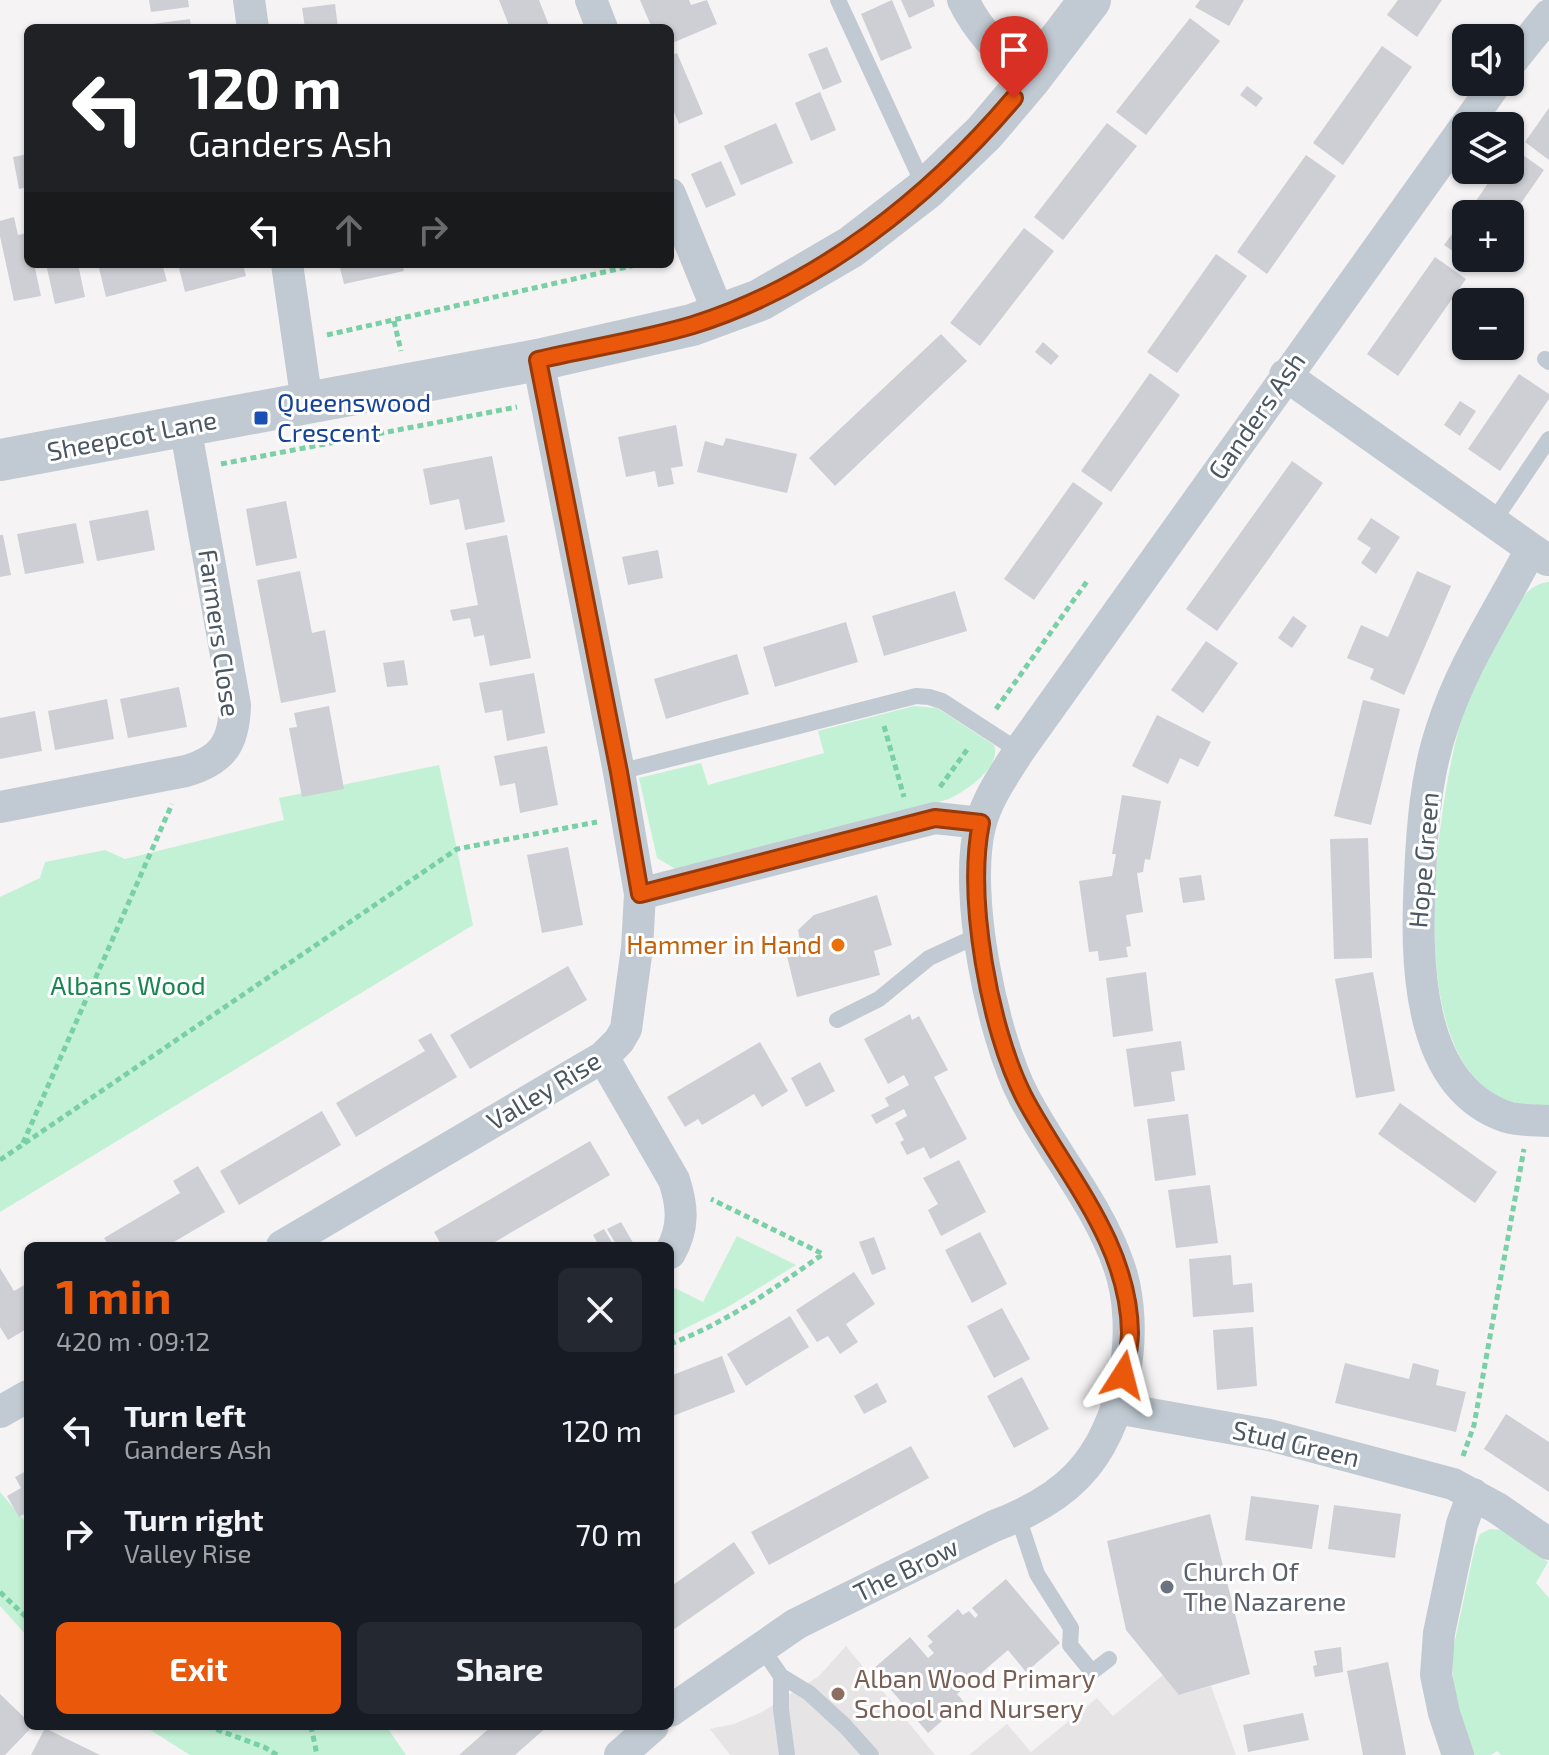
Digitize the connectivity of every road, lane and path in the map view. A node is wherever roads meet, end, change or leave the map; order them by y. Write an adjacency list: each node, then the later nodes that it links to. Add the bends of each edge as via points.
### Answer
1 (249, 0): 7 (street)
2 (591, 0): 8 (street)
3 (838, 0): 12 (lane)
4 (963, 0): 10 (street, via 984,36)
5 (1090, 0): 10 (street, Sheepcot Lane)
6 (1549, 15): 9 (street)
7 (252, 24)
8 (600, 24)
9 (1524, 46)
10 (1029, 80): 12 (street, Sheepcot Lane)
11 (1487, 96): 19 (street, Ganders Ash)
12 (926, 189): 16 (street, Sheepcot Lane, via 820,266 760,300)
13 (674, 204): 16 (street)
14 (288, 268): 17 (street)
15 (622, 268): 17 (path)
16 (719, 314): 18 (street, Sheepcot Lane, via 692,325)
17 (298, 340): 21 (street)
18 (538, 360): 20 (street, Valley Rise); 21 (street, Sheepcot Lane)
19 (1285, 375): 26 (street, Hope Green); 31 (street, Ganders Ash)
20 (546, 402): 25 (path); 33 (street, Valley Rise)
21 (307, 403): 22 (street, Sheepcot Lane)
22 (185, 426): 24 (street, Sheepcot Lane); 25 (street, Farmers Close)
23 (1549, 439): 26 (lane)
24 (0, 460)
25 (193, 469): 32 (street, Farmers Close, via 235,705 234,725 219,755)
26 (1493, 522): 27 (street, Hope Green)
27 (1540, 556): 42 (street, Hope Green, via 1459,679 1441,731 1423,819 1417,937 1431,1033 1449,1069 1490,1109)
28 (1088, 580): 30 (path)
29 (878, 705): 30 (lane, via 929,697); 33 (lane); 35 (path)
30 (983, 727): 31 (lane); 35 (path, via 932,799)
31 (1019, 751): 37 (street, Ganders Ash, via 995,787)
32 (186, 771): 34 (street, Farmers Close); 43 (path)
33 (619, 772): 36 (street, Valley Rise)
34 (0, 807)
35 (909, 815): 37 (street); 38 (street)
36 (628, 816): 38 (street, Valley Rise); 43 (path, via 457,849)
37 (981, 823): 39 (street, Ganders Ash, via 975,851)
38 (640, 894): 41 (street, Valley Rise, via 626,1029)
39 (981, 934): 40 (lane, via 929,958 879,999); 50 (street, Ganders Ash, via 991,995 1022,1093 1087,1200 1119,1267 1130,1336)
40 (837, 1020)
41 (603, 1057): 45 (street); 46 (street, Valley Rise)
42 (1539, 1120): 52 (path)
43 (23, 1144): 44 (path)
44 (0, 1160)
45 (674, 1180): 47 (street, via 682,1220); 48 (path, via 823,1254 766,1295)
46 (289, 1242)
47 (674, 1246)
48 (674, 1342)
49 (24, 1398): 51 (street)
50 (1116, 1408): 52 (street, Stud Green, via 1269,1435); 53 (street, The Brow, via 1102,1441 1077,1476)
51 (0, 1412)
52 (1463, 1489): 54 (street, Stud Green); 69 (street, via 1462,1524 1439,1633 1436,1675)
53 (1018, 1517): 57 (street, The Brow, via 796,1624); 58 (lane, via 1037,1574 1071,1628 1070,1645 1092,1672)
54 (1549, 1544)
55 (0, 1592): 56 (path)
56 (24, 1615)
57 (761, 1647): 59 (lane); 60 (street, The Brow)
58 (1109, 1659)
59 (781, 1676): 67 (lane); 68 (lane, via 809,1693)
60 (674, 1708)
61 (218, 1730): 64 (path)
62 (312, 1730): 65 (path)
63 (648, 1730): 66 (street)
64 (277, 1755)
65 (317, 1755)
66 (620, 1755)
67 (787, 1755)
68 (871, 1755)
69 (1458, 1755)

